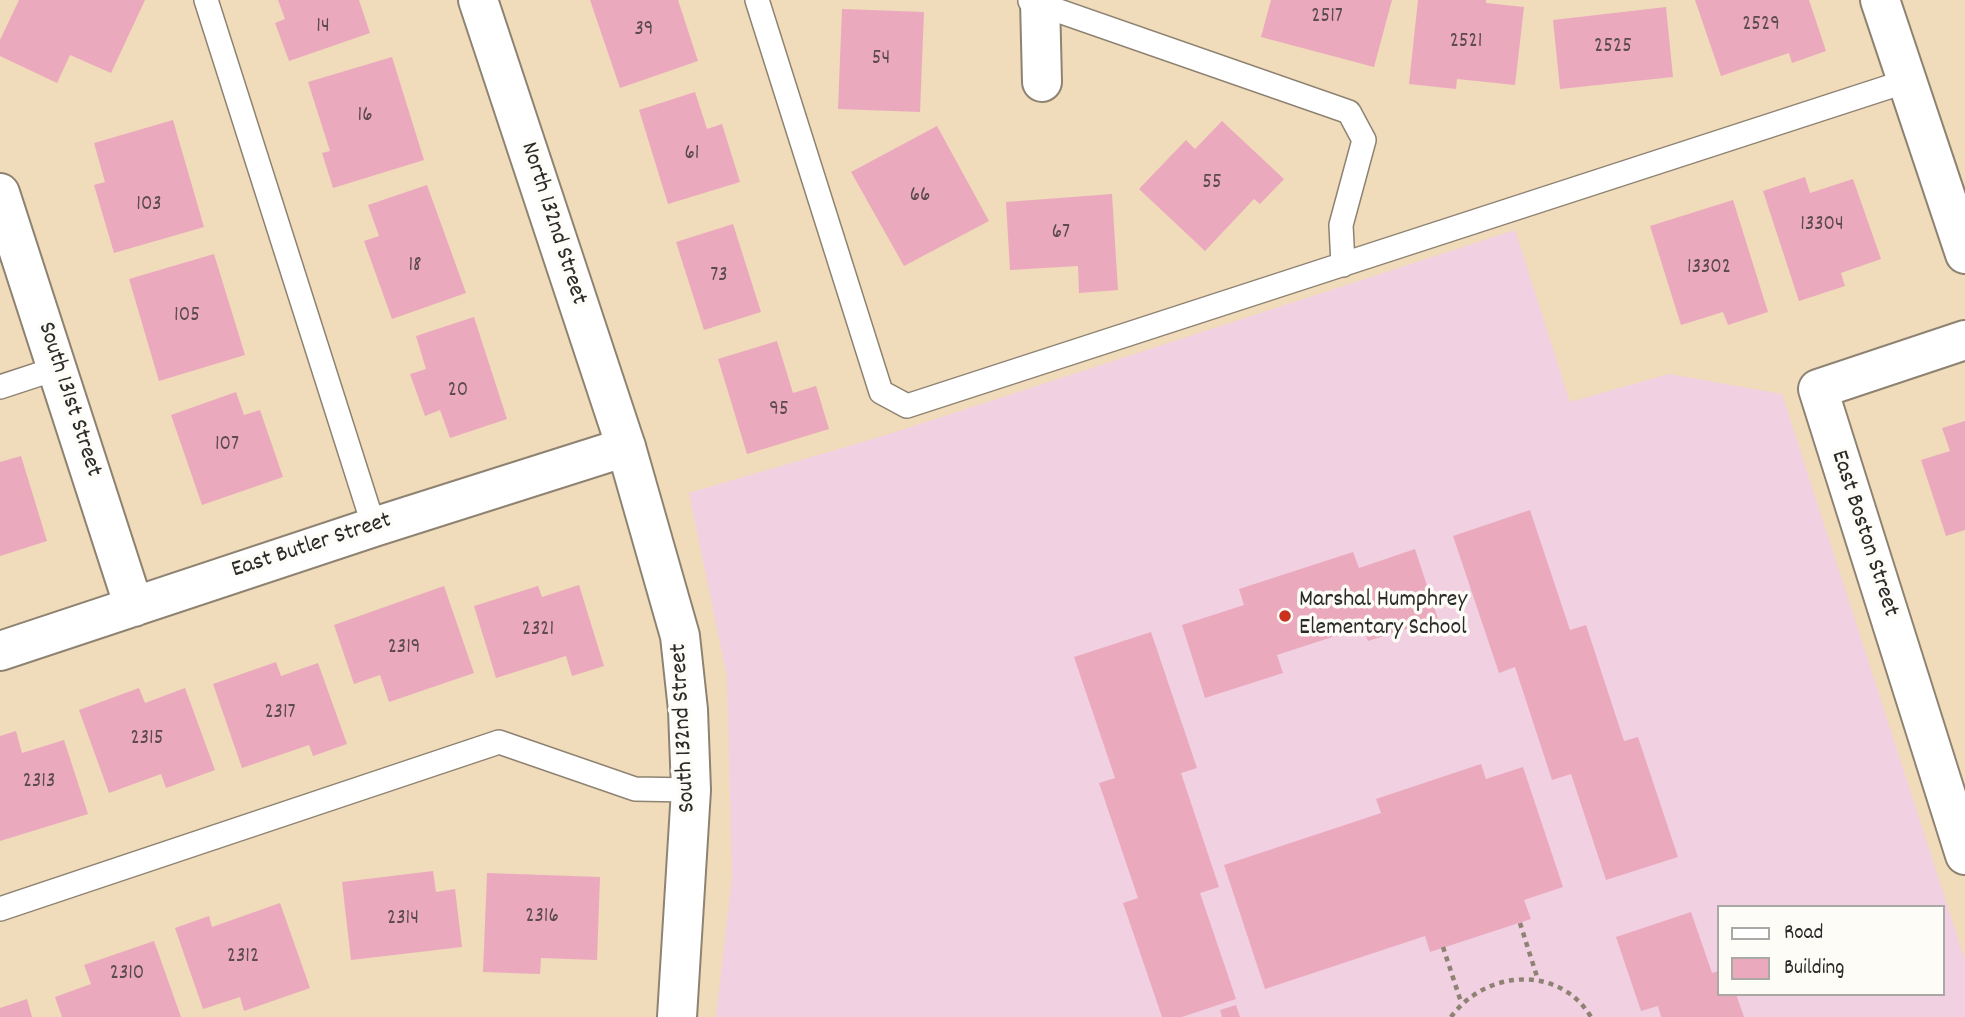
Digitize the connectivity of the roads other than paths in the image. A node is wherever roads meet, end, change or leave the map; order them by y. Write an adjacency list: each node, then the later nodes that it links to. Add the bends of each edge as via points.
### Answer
1 (206, 0): 15 (lane)
2 (478, 0): 14 (street, North 132nd Street)
3 (757, 0): 10 (lane, via 881,392 907,406)
4 (1880, 0): 7 (street)
5 (1035, 1): 6 (street); 10 (lane, via 1349,112 1364,140 1341,225)
6 (1042, 82)
7 (1907, 82): 9 (street); 10 (lane)
8 (0, 193): 12 (street, South 131st Street)
9 (1965, 254)
10 (1343, 265)
11 (1965, 340): 19 (street, East Boston Street, via 1818,389)
12 (58, 369): 13 (lane); 16 (street, South 131st Street)
13 (0, 387)
14 (626, 447): 15 (street, East Butler Street); 18 (street, South 132nd Street, via 680,636)
15 (374, 527): 16 (street, East Butler Street)
16 (134, 607): 17 (street, East Butler Street)
17 (0, 651)
18 (691, 790): 20 (lane, via 635,789 499,742); 21 (street, South 132nd Street)
19 (1962, 836)
20 (0, 909)
21 (677, 1017)

